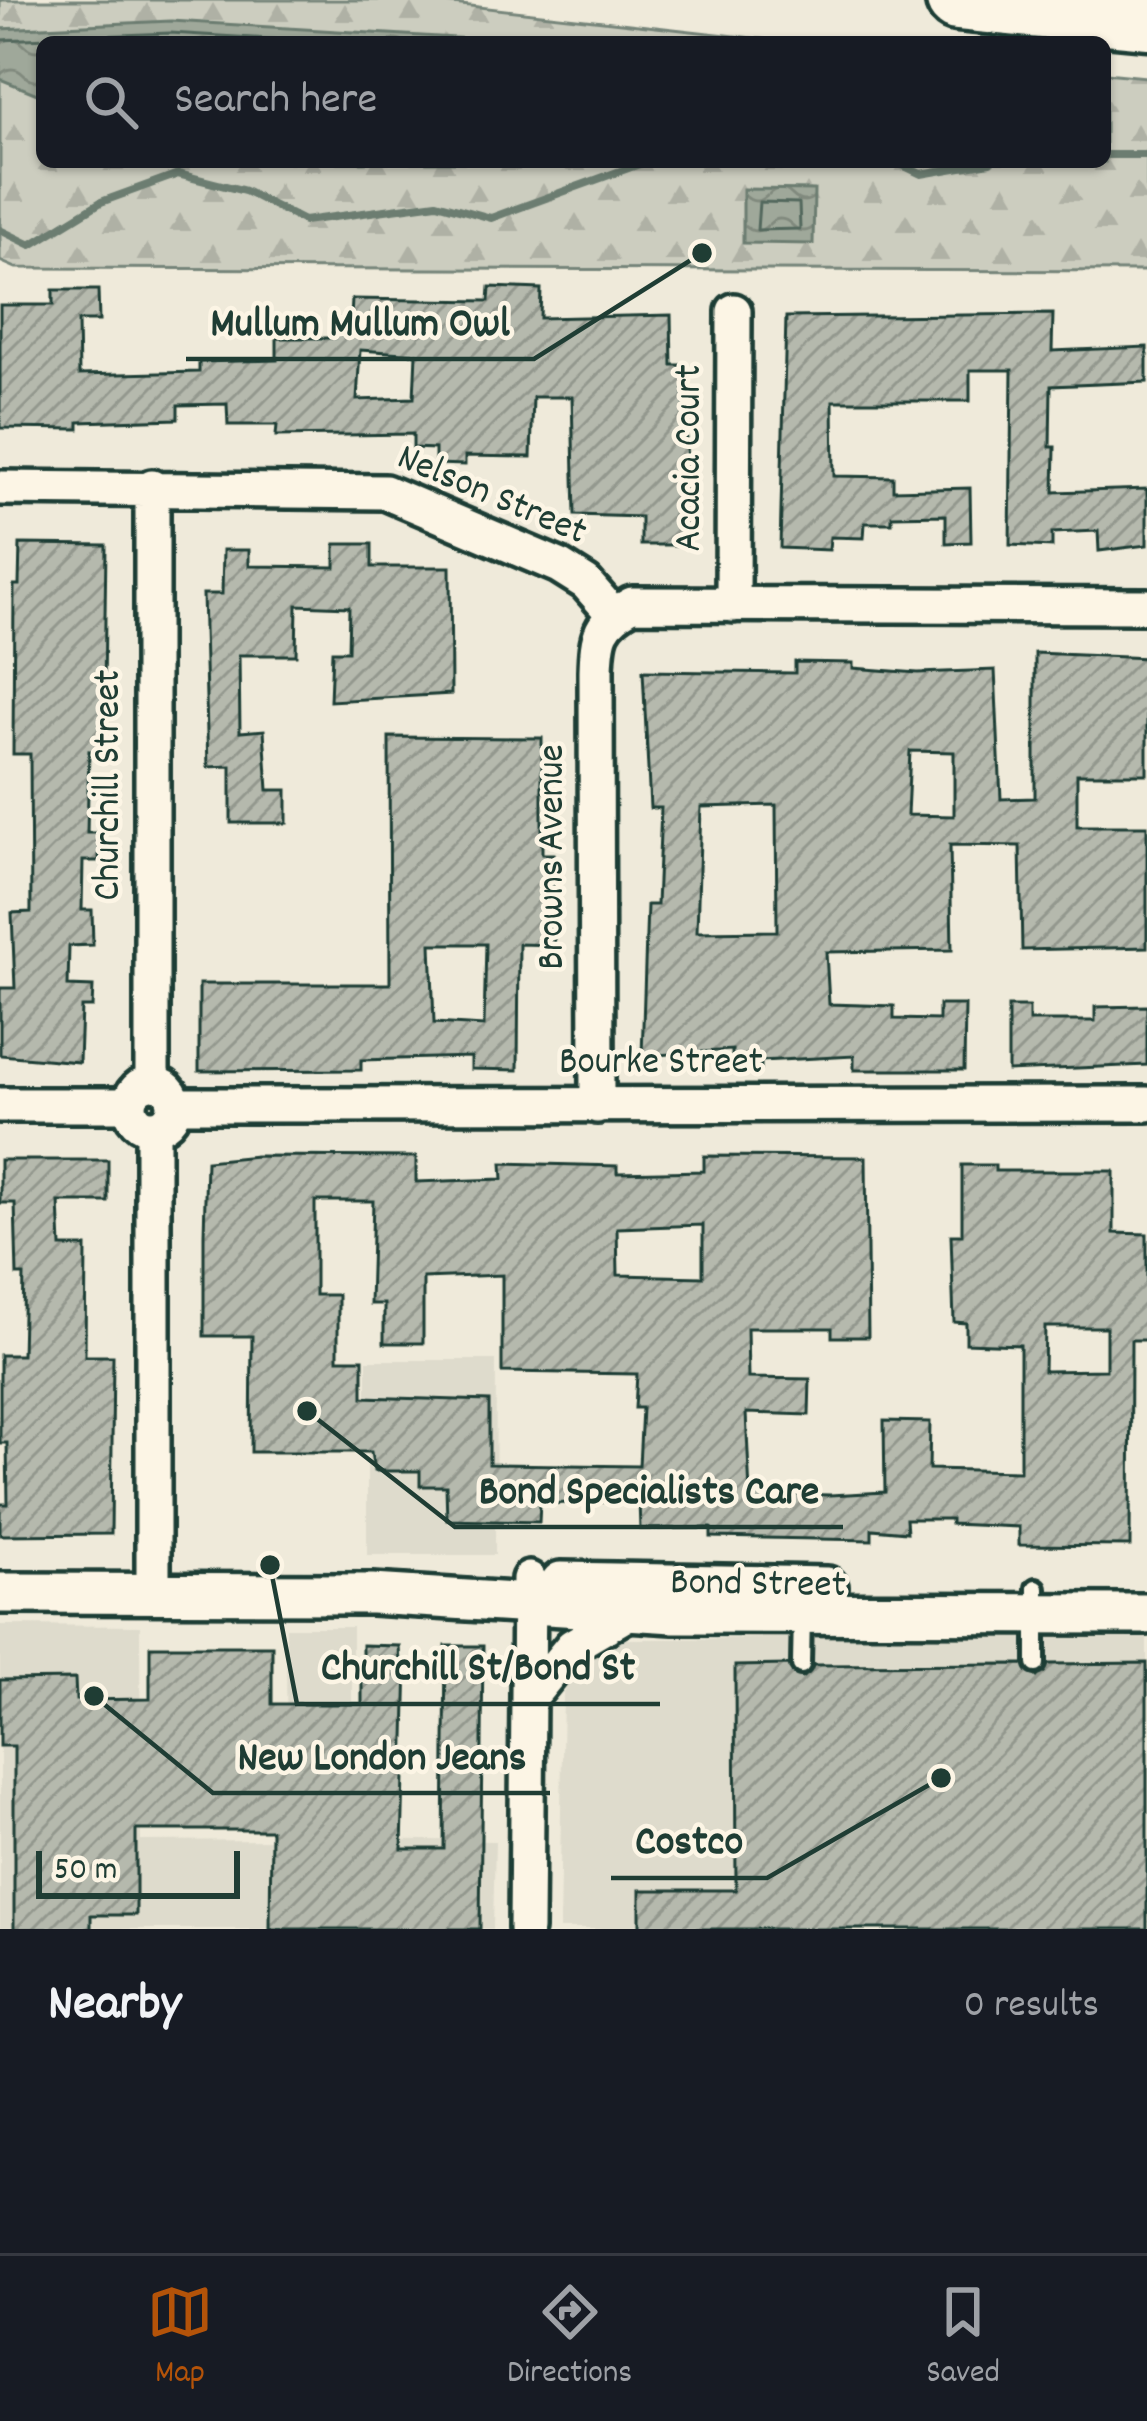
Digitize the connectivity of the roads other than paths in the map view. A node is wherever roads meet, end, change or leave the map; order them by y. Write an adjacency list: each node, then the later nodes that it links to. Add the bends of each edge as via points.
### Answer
1 (957, 0): 2 (highway)
2 (1147, 18)
3 (734, 311): 6 (street, Acacia Court)
4 (0, 488): 5 (street, Nelson Street)
5 (152, 488): 8 (street, Nelson Street, via 385,492 559,566); 10 (street, Churchill Street)
6 (733, 605): 7 (street); 8 (street, via 632,604)
7 (1147, 606)
8 (613, 614): 12 (street, Browns Avenue, via 598,631 596,671)
9 (0, 1105): 10 (street, Bourke Street)
10 (152, 1105): 12 (street, Bourke Street); 16 (street, Churchill Street)
11 (1147, 1105): 12 (street, Bourke Street)
12 (597, 1106)
13 (1147, 1588): 18 (street, Bond Street)
14 (530, 1592): 16 (street, Bond Street); 17 (street, Bond Street); 19 (street, Bond Street); 23 (street)
15 (0, 1593): 16 (street, Bond Street)
16 (153, 1593)
17 (802, 1600): 18 (street, Bond Street); 19 (street, Bond Street); 22 (lane)
18 (1036, 1601): 20 (street, Bond Street); 21 (lane)
19 (630, 1612): 23 (street, via 572,1646)
20 (1147, 1614)
21 (1036, 1664)
22 (801, 1665)
23 (528, 1700): 24 (street)
24 (526, 1929)

